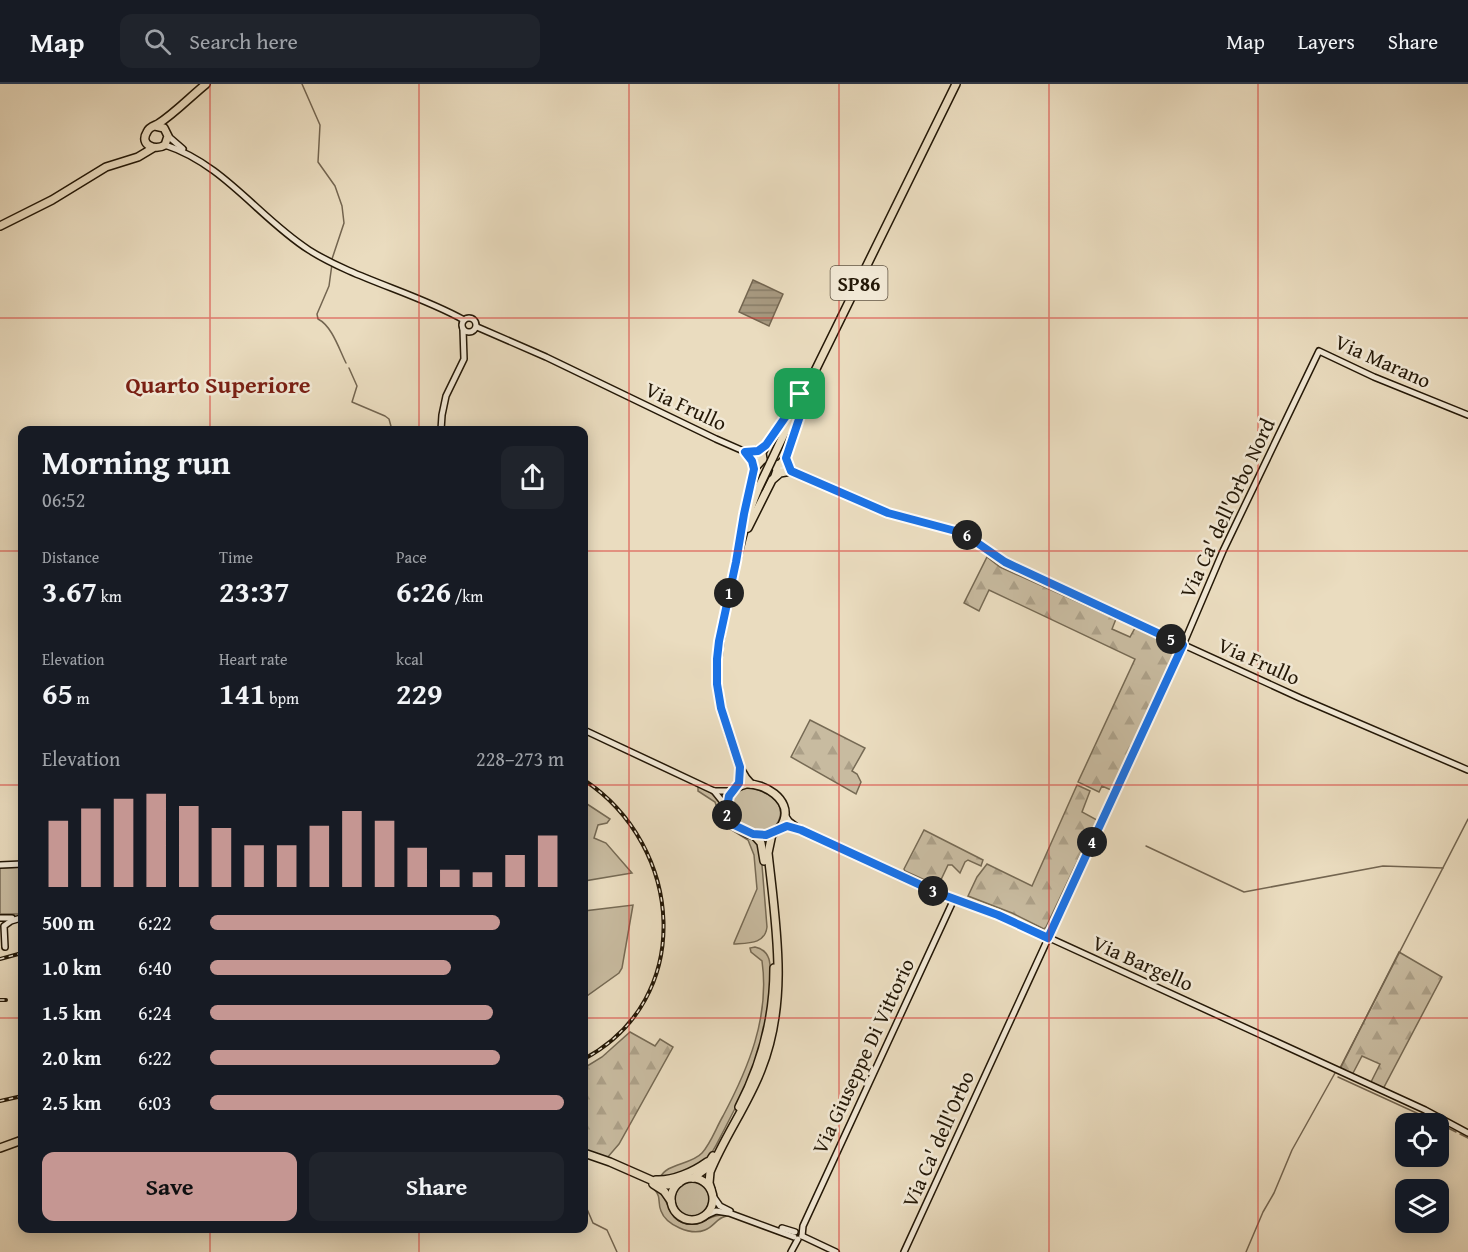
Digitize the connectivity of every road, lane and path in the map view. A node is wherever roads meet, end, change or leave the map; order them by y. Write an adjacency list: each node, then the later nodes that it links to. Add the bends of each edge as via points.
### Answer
1 (206, 84): 3 (main road)
2 (956, 84): 17 (main road, SP86)
3 (173, 112): 4 (main road); 5 (main road)
4 (155, 126): 5 (main road); 7 (main road, via 147,130)
5 (164, 128): 6 (main road)
6 (168, 136): 8 (main road); 10 (street)
7 (145, 140): 9 (main road); 11 (main road, via 144,149)
8 (165, 145): 9 (main road); 10 (street)
9 (153, 148): 11 (main road)
10 (194, 158): 13 (street, via 246,195 310,250 453,313)
11 (132, 159): 12 (main road, via 106,167)
12 (0, 226)
13 (463, 324): 14 (street, via 466,332); 14 (street, via 472,318 477,323); 15 (street)
14 (476, 330): 15 (street); 21 (street, Via Frullo, via 553,360)
15 (464, 340): 19 (street, via 464,359 446,396)
16 (1318, 351): 18 (street, Via Marano); 29 (street, Via Ca' dell'Orbo Nord)
17 (813, 377): 20 (main road); 22 (main road); 28 (main road, SP86, bridge, via 748,512)
18 (1468, 415)
19 (441, 426)
20 (766, 445): 21 (main road, via 758,451); 23 (main road)
21 (745, 452): 23 (street, Via Frullo); 25 (main road)
22 (786, 458): 24 (main road); 26 (main road)
23 (763, 459): 24 (street, Via Frullo); 25 (main road)
24 (775, 465): 26 (street, Via Frullo); 27 (main road)
25 (754, 469): 28 (main road)
26 (791, 471): 27 (main road); 29 (street, Via Frullo, via 888,513 963,533 1005,562)
27 (774, 477): 28 (main road, via 751,519)
28 (736, 562): 31 (main road, SP86, via 719,641 717,670 721,708)
29 (1183, 645): 32 (street, Via Frullo); 49 (street, Via Ca' dell'Orbo Nord)
30 (588, 732): 35 (street)
31 (740, 767): 33 (main road, SP86); 34 (main road, SP86)
32 (1468, 770)
33 (751, 783): 34 (main road); 37 (main road, via 778,796)
34 (735, 789): 35 (street); 36 (main road)
35 (714, 791): 36 (street)
36 (726, 807): 40 (main road, via 734,825)
37 (785, 815): 38 (main road); 39 (street, Via Bargello)
38 (779, 829): 39 (street, Via Bargello, via 787,826); 41 (main road)
39 (801, 830): 44 (street, Via Bargello)
40 (753, 834): 41 (main road); 57 (main road, via 763,851 774,952 773,1000 754,1077)
41 (772, 834): 61 (main road, via 768,853 779,977 774,1024 758,1079 710,1172)
42 (18, 864): 43 (street)
43 (0, 865)
44 (954, 900): 49 (street, Via Bargello); 64 (street, Via Giuseppe Di Vittorio)
45 (0, 918): 46 (street)
46 (18, 918)
47 (18, 919): 50 (street, via 4,926)
48 (0, 932): 50 (street)
49 (1048, 938): 51 (street, Via Ca' dell'Orbo Nord); 52 (street, Via Bargello)
50 (2, 945)
51 (1001, 1040): 67 (street, Via Ca' dell'Orbo)
52 (1468, 1132)
53 (18, 1139): 54 (main road)
54 (0, 1146)
55 (588, 1157): 58 (main road)
56 (588, 1158): 62 (main road, via 655,1185)
57 (712, 1158): 58 (main road, via 670,1179); 59 (main road)
58 (648, 1178): 60 (main road, via 664,1185)
59 (693, 1178): 60 (main road); 61 (main road, via 705,1183)
60 (679, 1183): 62 (main road)
61 (712, 1193): 63 (main road); 64 (street, via 725,1208)
62 (671, 1201): 63 (main road, via 682,1218 698,1220)
63 (707, 1215): 64 (street, via 716,1211 729,1213)
64 (799, 1235): 65 (street, Via Giuseppe Di Vittorio); 66 (street)
65 (791, 1252)
66 (836, 1252)
67 (904, 1252)

